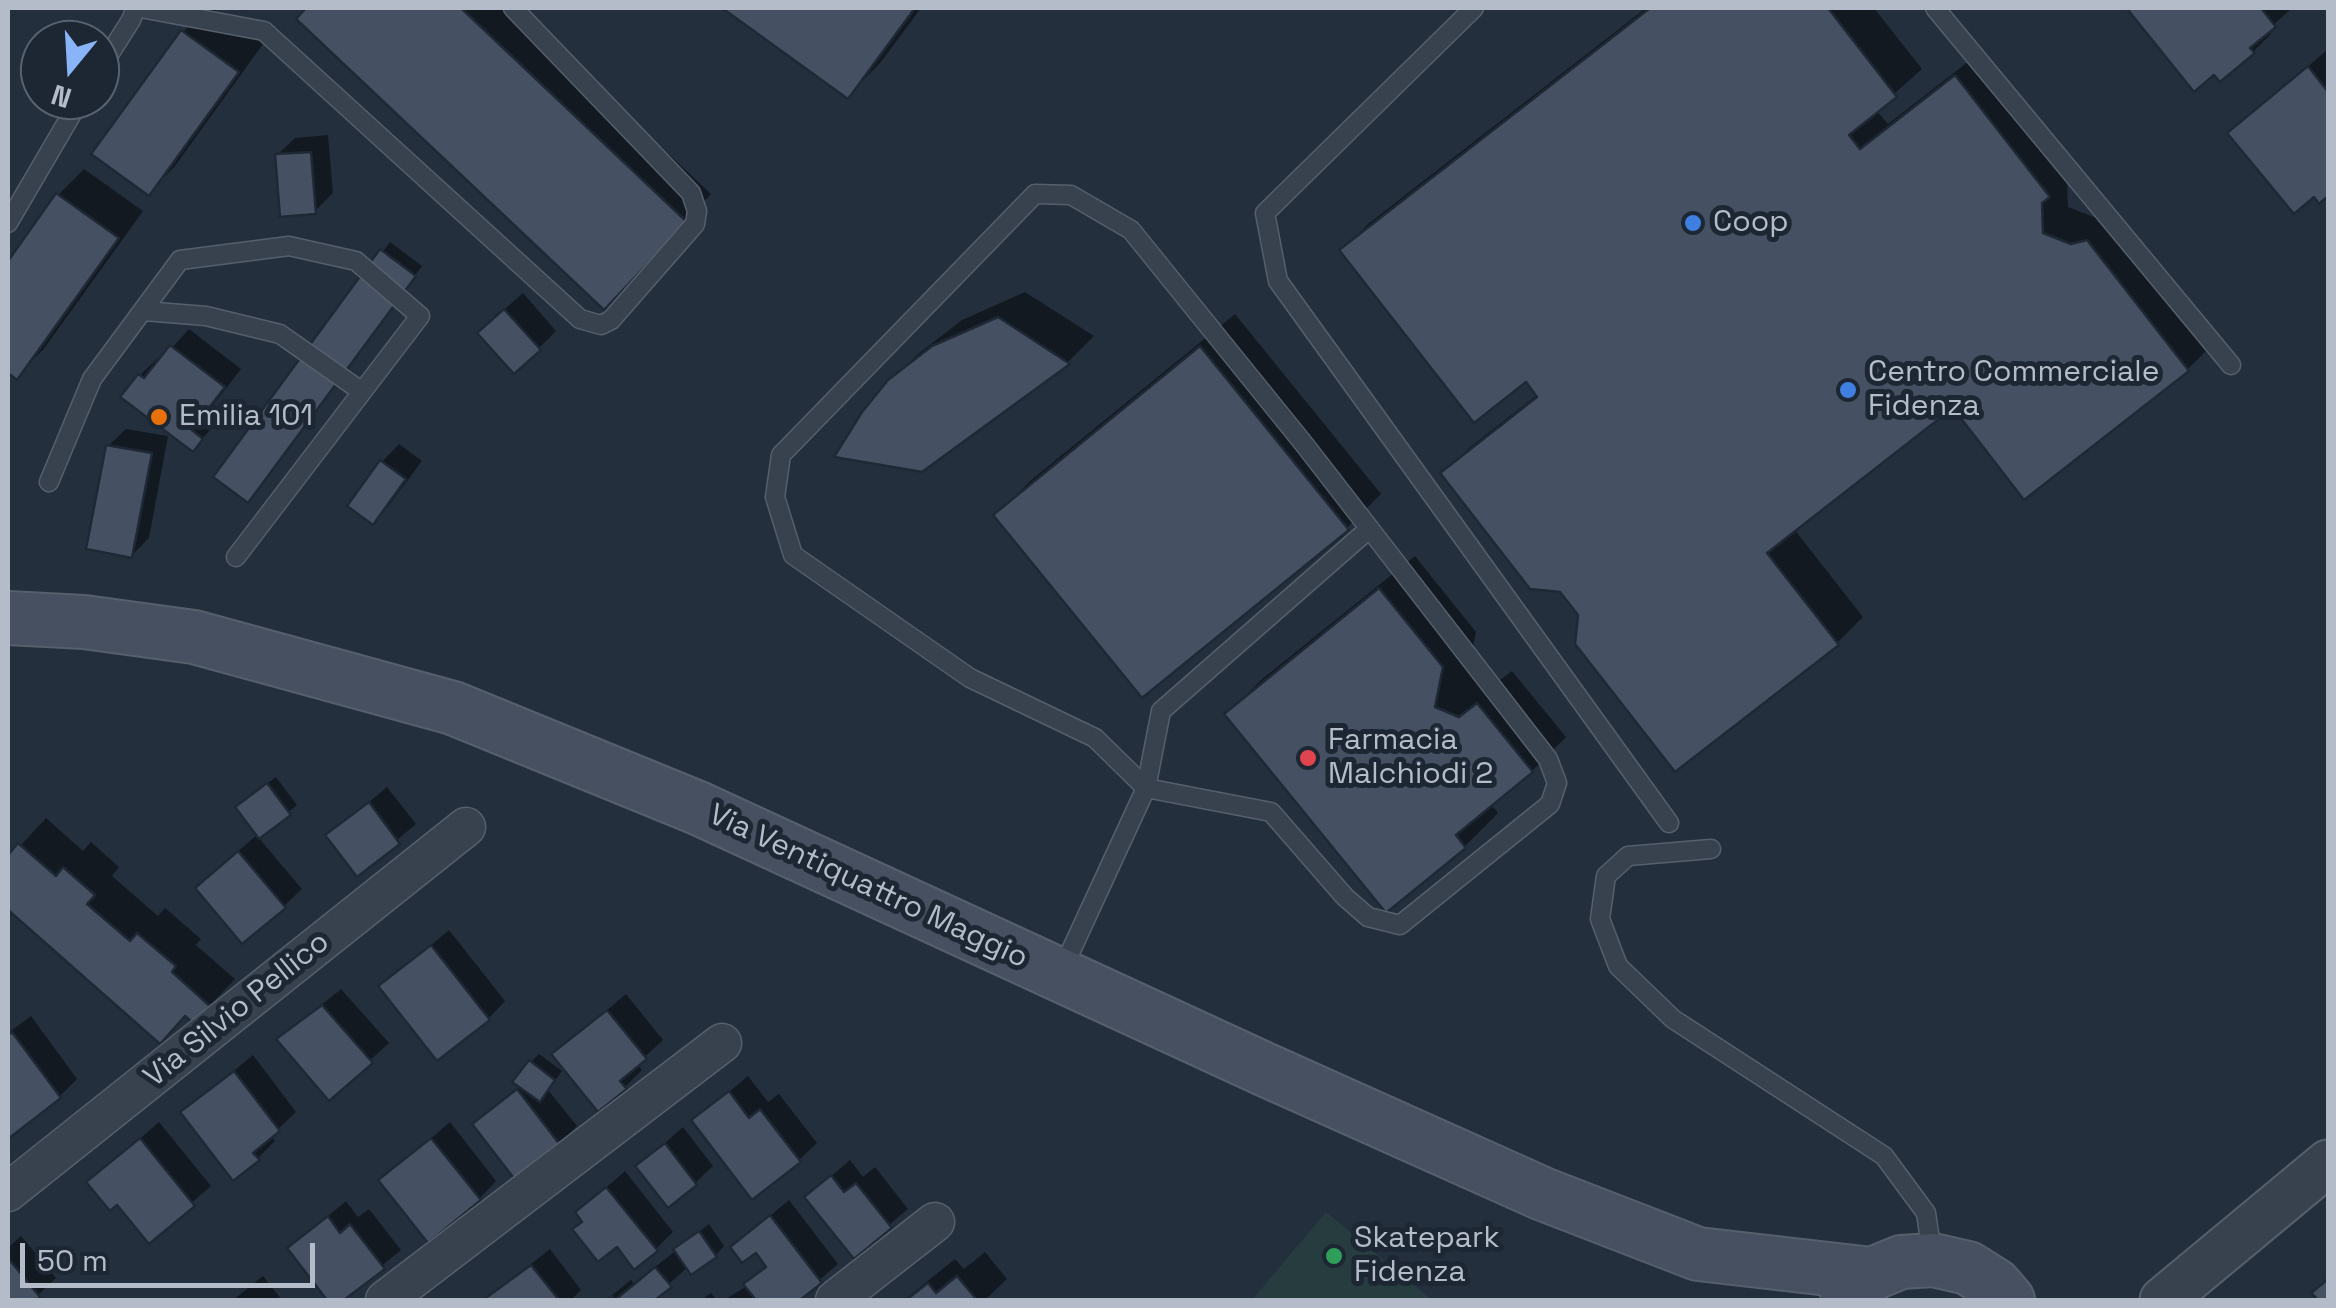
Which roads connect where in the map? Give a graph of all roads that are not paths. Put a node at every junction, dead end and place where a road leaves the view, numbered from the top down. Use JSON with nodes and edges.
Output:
{"nodes":[{"id":1,"x":138,"y":8,"type":"edge"},
{"id":2,"x":513,"y":8,"type":"edge"},
{"id":3,"x":1474,"y":8,"type":"edge"},
{"id":4,"x":1934,"y":8,"type":"edge"},
{"id":5,"x":120,"y":38,"type":"edge"},
{"id":6,"x":68,"y":120,"type":"edge"},
{"id":7,"x":8,"y":223,"type":"edge"},
{"id":8,"x":144,"y":311,"type":"junction"},
{"id":9,"x":2231,"y":365,"type":"dead end"},
{"id":10,"x":362,"y":391,"type":"junction"},
{"id":11,"x":48,"y":482,"type":"dead end"},
{"id":12,"x":1369,"y":529,"type":"junction"},
{"id":13,"x":236,"y":556,"type":"dead end"},
{"id":14,"x":8,"y":618,"type":"edge"},
{"id":15,"x":1146,"y":788,"type":"junction"},
{"id":16,"x":1669,"y":823,"type":"dead end"},
{"id":17,"x":466,"y":827,"type":"dead end"},
{"id":18,"x":1711,"y":849,"type":"dead end"},
{"id":19,"x":1059,"y":975,"type":"junction"},
{"id":20,"x":722,"y":1043,"type":"dead end"},
{"id":21,"x":2328,"y":1163,"type":"edge"},
{"id":22,"x":8,"y":1192,"type":"edge"},
{"id":23,"x":934,"y":1222,"type":"dead end"},
{"id":24,"x":1698,"y":1254,"type":"junction"},
{"id":25,"x":2203,"y":1265,"type":"junction"},
{"id":26,"x":1969,"y":1276,"type":"edge"},
{"id":27,"x":1858,"y":1287,"type":"edge"},
{"id":28,"x":384,"y":1300,"type":"edge"},
{"id":29,"x":835,"y":1300,"type":"edge"},
{"id":30,"x":1762,"y":1300,"type":"edge"},
{"id":31,"x":2042,"y":1300,"type":"edge"},
{"id":32,"x":2136,"y":1300,"type":"edge"},
{"id":33,"x":2163,"y":1300,"type":"edge"}],
"edges":[{"from":1,"to":2,"type":"lane"},
{"from":1,"to":5,"type":"lane"},
{"from":3,"to":16,"type":"lane"},
{"from":4,"to":9,"type":"lane"},
{"from":6,"to":7,"type":"lane"},
{"from":8,"to":10,"type":"lane"},
{"from":8,"to":10,"type":"lane"},
{"from":8,"to":11,"type":"lane"},
{"from":10,"to":13,"type":"lane"},
{"from":12,"to":15,"type":"lane"},
{"from":12,"to":15,"type":"lane"},
{"from":12,"to":15,"type":"lane"},
{"from":14,"to":19,"type":"main road","name":"Via Ventiquattro Maggio"},
{"from":15,"to":19,"type":"lane"},
{"from":17,"to":22,"type":"street","name":"Via Silvio Pellico"},
{"from":18,"to":26,"type":"lane"},
{"from":19,"to":24,"type":"main road","name":"Via Ventiquattro Maggio"},
{"from":20,"to":28,"type":"street"},
{"from":21,"to":25,"type":"street"},
{"from":23,"to":29,"type":"street"},
{"from":24,"to":27,"type":"main road","name":"Via Ventiquattro Maggio"},
{"from":24,"to":30,"type":"main road","name":"Via Ventiquattro Maggio"},
{"from":25,"to":32,"type":"street"},
{"from":25,"to":33,"type":"street"},
{"from":26,"to":27,"type":"main road","name":"Via Ventiquattro Maggio"},
{"from":26,"to":31,"type":"street"}]}
